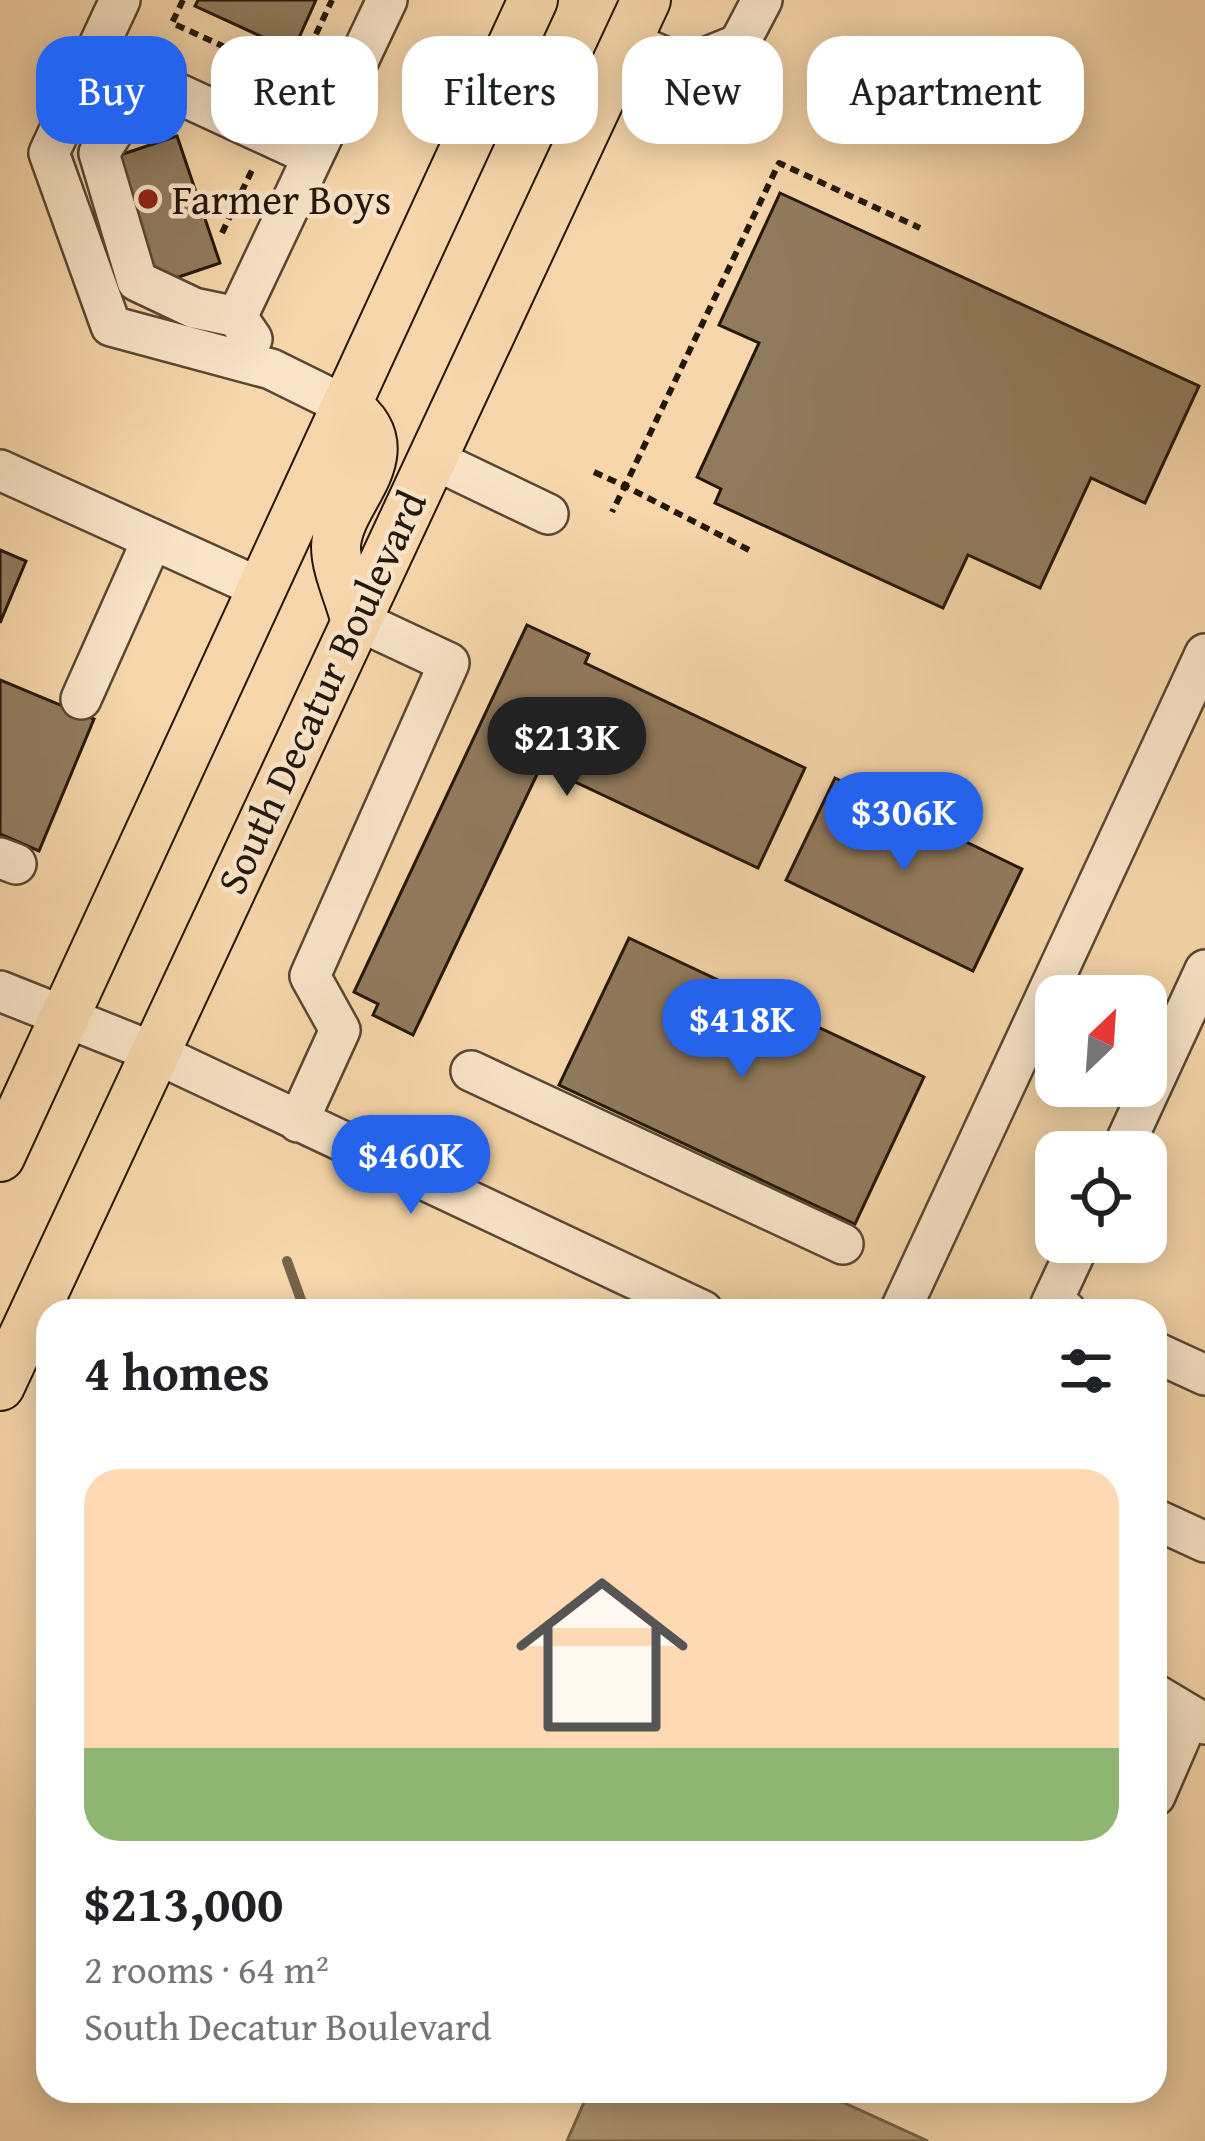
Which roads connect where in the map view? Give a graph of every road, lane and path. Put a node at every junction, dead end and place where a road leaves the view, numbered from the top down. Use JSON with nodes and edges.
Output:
{"nodes":[{"id":1,"x":120,"y":0,"type":"edge"},
{"id":2,"x":183,"y":0,"type":"edge"},
{"id":3,"x":332,"y":0,"type":"edge"},
{"id":4,"x":387,"y":0,"type":"edge"},
{"id":5,"x":533,"y":0,"type":"edge"},
{"id":6,"x":762,"y":0,"type":"edge"},
{"id":7,"x":637,"y":20,"type":"edge"},
{"id":8,"x":313,"y":156,"type":"junction"},
{"id":9,"x":256,"y":161,"type":"dead end"},
{"id":10,"x":920,"y":227,"type":"dead end"},
{"id":11,"x":222,"y":233,"type":"dead end"},
{"id":12,"x":237,"y":317,"type":"junction"},
{"id":13,"x":272,"y":369,"type":"junction"},
{"id":14,"x":346,"y":406,"type":"junction"},
{"id":15,"x":431,"y":458,"type":"junction"},
{"id":16,"x":0,"y":470,"type":"edge"},
{"id":17,"x":594,"y":472,"type":"dead end"},
{"id":18,"x":625,"y":486,"type":"junction"},
{"id":19,"x":613,"y":512,"type":"dead end"},
{"id":20,"x":548,"y":514,"type":"dead end"},
{"id":21,"x":152,"y":540,"type":"junction"},
{"id":22,"x":749,"y":550,"type":"dead end"},
{"id":23,"x":262,"y":589,"type":"junction"},
{"id":24,"x":356,"y":619,"type":"junction"},
{"id":25,"x":1205,"y":654,"type":"edge"},
{"id":26,"x":81,"y":699,"type":"dead end"},
{"id":27,"x":1205,"y":970,"type":"edge"},
{"id":28,"x":0,"y":991,"type":"edge"},
{"id":29,"x":64,"y":1017,"type":"junction"},
{"id":30,"x":152,"y":1052,"type":"junction"},
{"id":31,"x":471,"y":1071,"type":"dead end"},
{"id":32,"x":298,"y":1122,"type":"junction"},
{"id":33,"x":1131,"y":1131,"type":"edge"},
{"id":34,"x":0,"y":1157,"type":"edge"},
{"id":35,"x":843,"y":1244,"type":"dead end"},
{"id":36,"x":1073,"y":1263,"type":"edge"},
{"id":37,"x":40,"y":1299,"type":"edge"},
{"id":38,"x":677,"y":1299,"type":"edge"},
{"id":39,"x":906,"y":1299,"type":"edge"},
{"id":40,"x":1062,"y":1299,"type":"edge"},
{"id":41,"x":36,"y":1307,"type":"edge"},
{"id":42,"x":1167,"y":1358,"type":"edge"},
{"id":43,"x":1205,"y":1375,"type":"edge"},
{"id":44,"x":0,"y":1386,"type":"edge"},
{"id":45,"x":1167,"y":1525,"type":"edge"},
{"id":46,"x":1205,"y":1542,"type":"edge"},
{"id":47,"x":1167,"y":1701,"type":"edge"},
{"id":48,"x":1197,"y":1720,"type":"edge"},
{"id":49,"x":1167,"y":1774,"type":"edge"}],
"edges":[{"from":1,"to":13,"type":"street"},
{"from":2,"to":3,"type":"path"},
{"from":4,"to":8,"type":"street"},
{"from":5,"to":14,"type":"main road"},
{"from":6,"to":7,"type":"street"},
{"from":7,"to":15,"type":"main road","name":"South Decatur Boulevard"},
{"from":8,"to":12,"type":"street"},
{"from":8,"to":12,"type":"street"},
{"from":9,"to":11,"type":"path"},
{"from":10,"to":18,"type":"path"},
{"from":12,"to":13,"type":"street"},
{"from":13,"to":14,"type":"street"},
{"from":14,"to":23,"type":"main road"},
{"from":14,"to":24,"type":"main road"},
{"from":15,"to":20,"type":"street"},
{"from":15,"to":24,"type":"main road","name":"South Decatur Boulevard"},
{"from":16,"to":21,"type":"street"},
{"from":17,"to":18,"type":"path"},
{"from":18,"to":19,"type":"path"},
{"from":18,"to":22,"type":"path"},
{"from":21,"to":23,"type":"street"},
{"from":21,"to":26,"type":"street"},
{"from":23,"to":29,"type":"main road"},
{"from":24,"to":30,"type":"main road","name":"South Decatur Boulevard"},
{"from":24,"to":32,"type":"street"},
{"from":25,"to":39,"type":"street"},
{"from":27,"to":33,"type":"street"},
{"from":28,"to":29,"type":"street"},
{"from":29,"to":30,"type":"street"},
{"from":29,"to":34,"type":"main road"},
{"from":30,"to":32,"type":"street"},
{"from":30,"to":37,"type":"main road","name":"South Decatur Boulevard"},
{"from":31,"to":35,"type":"street"},
{"from":32,"to":38,"type":"street"},
{"from":36,"to":40,"type":"street"},
{"from":41,"to":44,"type":"main road","name":"South Decatur Boulevard"},
{"from":42,"to":43,"type":"street"},
{"from":45,"to":46,"type":"street"},
{"from":47,"to":48,"type":"street"},
{"from":48,"to":49,"type":"street"}]}
